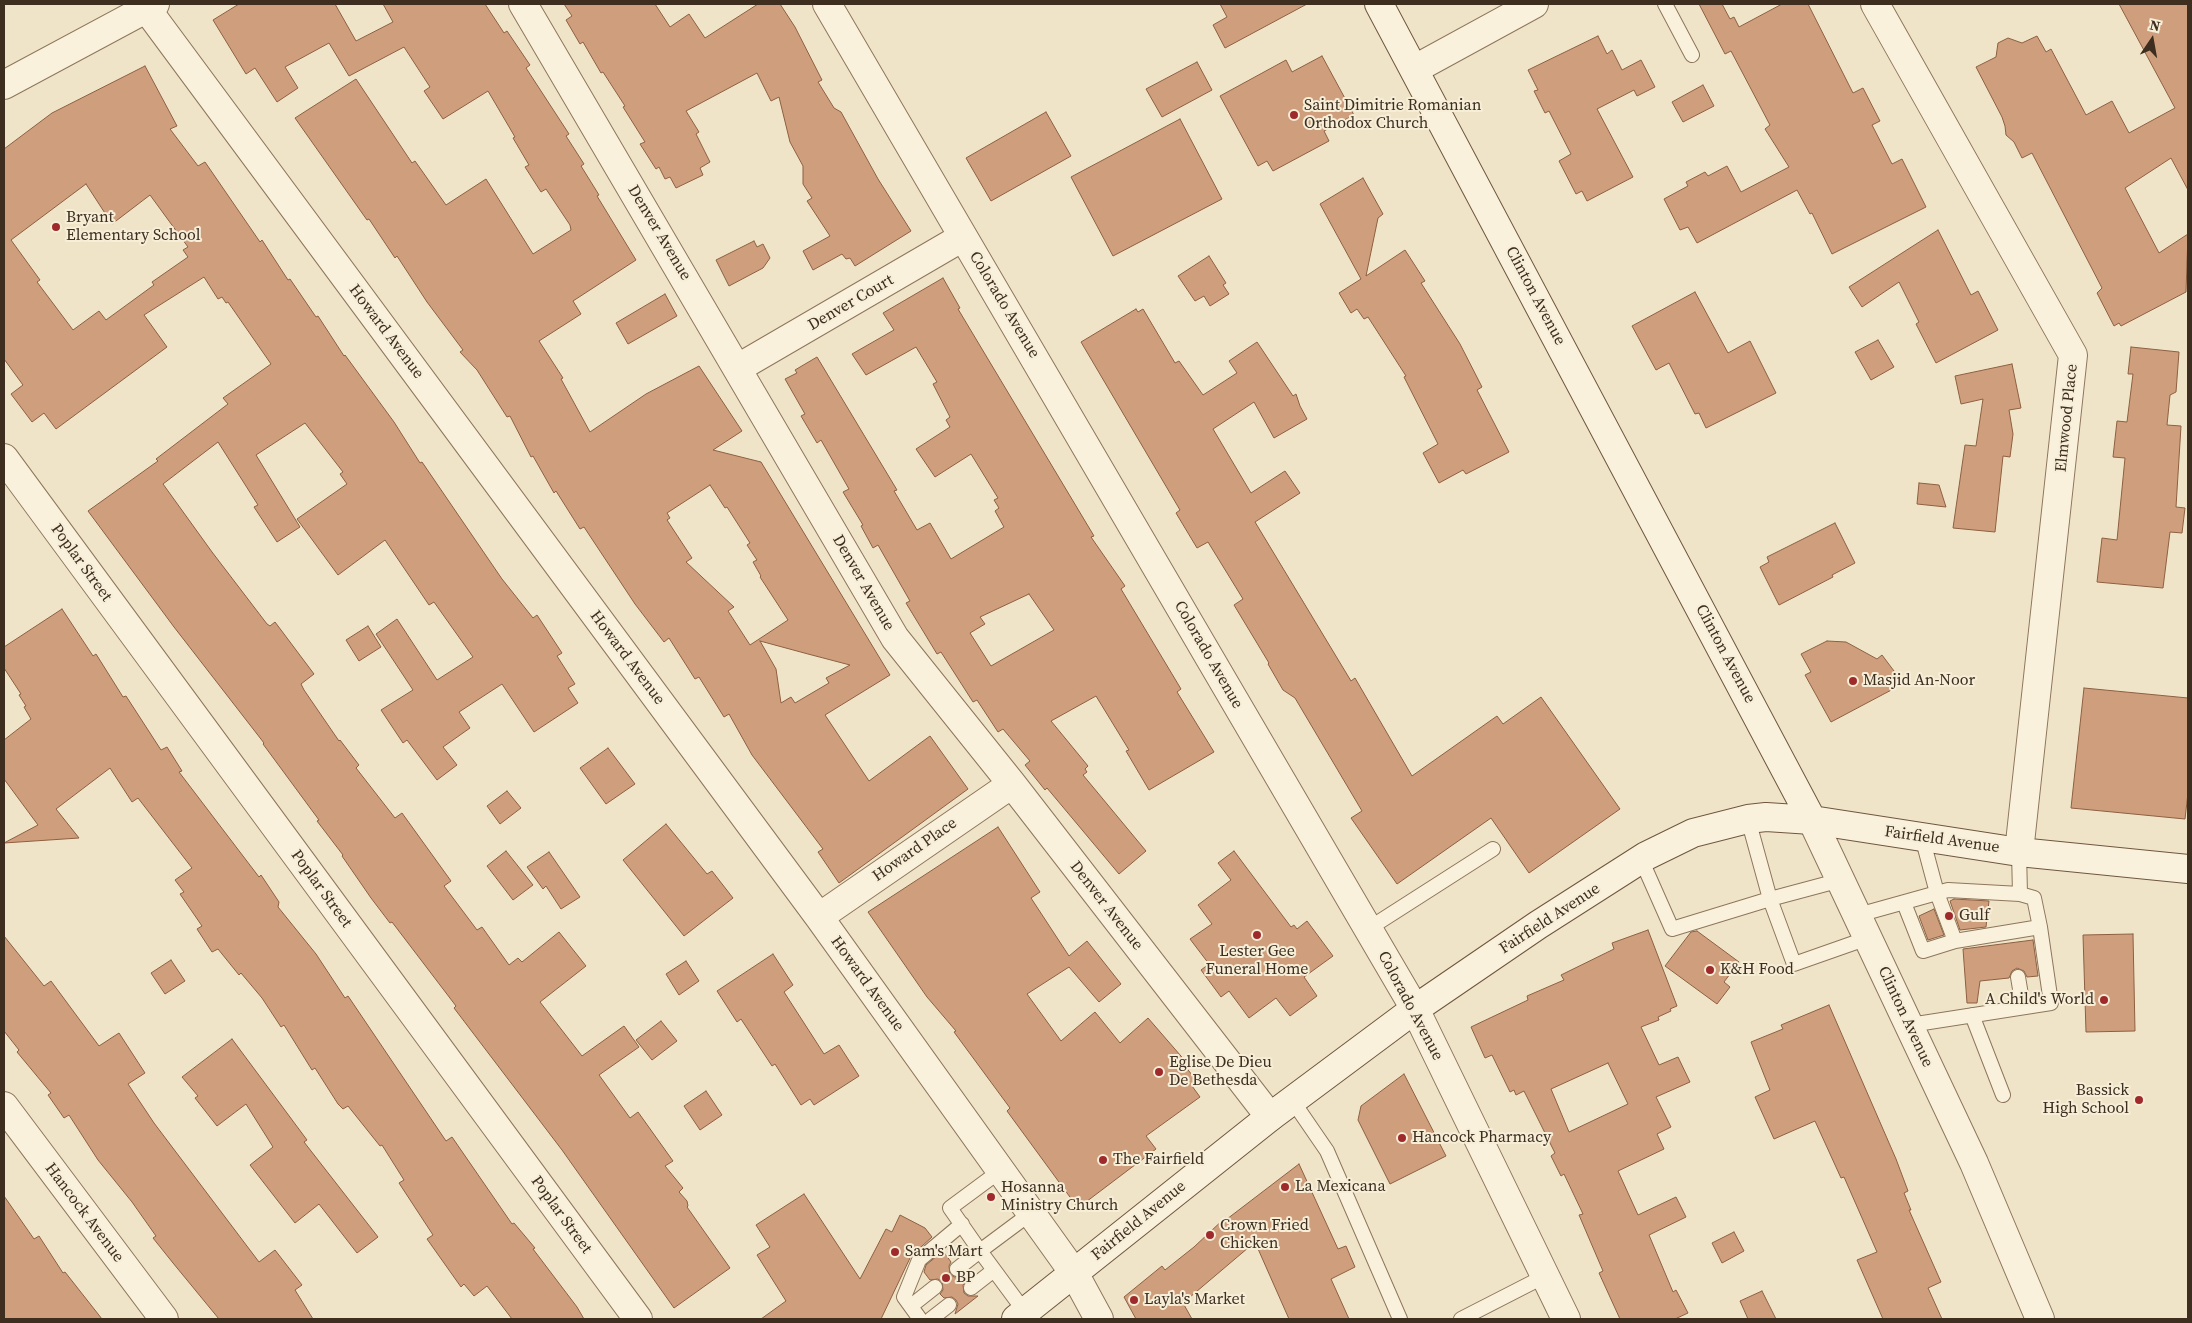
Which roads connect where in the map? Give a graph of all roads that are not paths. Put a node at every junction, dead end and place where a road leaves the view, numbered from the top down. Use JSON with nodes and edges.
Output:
{"nodes":[{"id":1,"x":523,"y":4,"type":"edge"},
{"id":2,"x":827,"y":4,"type":"edge"},
{"id":3,"x":1380,"y":4,"type":"edge"},
{"id":4,"x":1534,"y":4,"type":"edge"},
{"id":5,"x":1664,"y":4,"type":"edge"},
{"id":6,"x":1875,"y":4,"type":"edge"},
{"id":7,"x":148,"y":5,"type":"edge"},
{"id":8,"x":1692,"y":54,"type":"dead end"},
{"id":9,"x":1415,"y":69,"type":"junction"},
{"id":10,"x":4,"y":85,"type":"edge"},
{"id":11,"x":963,"y":237,"type":"junction"},
{"id":12,"x":738,"y":368,"type":"junction"},
{"id":13,"x":4,"y":458,"type":"edge"},
{"id":14,"x":1012,"y":784,"type":"junction"},
{"id":15,"x":1748,"y":819,"type":"junction"},
{"id":16,"x":1812,"y":820,"type":"junction"},
{"id":17,"x":1922,"y":837,"type":"junction"},
{"id":18,"x":1493,"y":849,"type":"dead end"},
{"id":19,"x":2019,"y":852,"type":"junction"},
{"id":20,"x":1641,"y":859,"type":"junction"},
{"id":21,"x":2188,"y":869,"type":"edge"},
{"id":22,"x":1841,"y":880,"type":"junction"},
{"id":23,"x":1937,"y":893,"type":"junction"},
{"id":24,"x":2020,"y":894,"type":"junction"},
{"id":25,"x":1770,"y":899,"type":"junction"},
{"id":26,"x":1904,"y":903,"type":"junction"},
{"id":27,"x":819,"y":917,"type":"junction"},
{"id":28,"x":1863,"y":927,"type":"junction"},
{"id":29,"x":2040,"y":927,"type":"junction"},
{"id":30,"x":1368,"y":929,"type":"junction"},
{"id":31,"x":1955,"y":941,"type":"junction"},
{"id":32,"x":2018,"y":977,"type":"dead end"},
{"id":33,"x":2022,"y":1007,"type":"junction"},
{"id":34,"x":1415,"y":1009,"type":"junction"},
{"id":35,"x":1972,"y":1015,"type":"junction"},
{"id":36,"x":1910,"y":1025,"type":"junction"},
{"id":37,"x":2003,"y":1095,"type":"dead end"},
{"id":38,"x":1292,"y":1100,"type":"junction"},
{"id":39,"x":4,"y":1106,"type":"edge"},
{"id":40,"x":1270,"y":1117,"type":"junction"},
{"id":41,"x":1000,"y":1171,"type":"junction"},
{"id":42,"x":1031,"y":1213,"type":"junction"},
{"id":43,"x":962,"y":1224,"type":"junction"},
{"id":44,"x":980,"y":1251,"type":"junction"},
{"id":45,"x":957,"y":1269,"type":"dead end"},
{"id":46,"x":994,"y":1270,"type":"junction"},
{"id":47,"x":1074,"y":1273,"type":"junction"},
{"id":48,"x":1545,"y":1276,"type":"junction"},
{"id":49,"x":935,"y":1287,"type":"dead end"},
{"id":50,"x":971,"y":1288,"type":"dead end"},
{"id":51,"x":949,"y":1305,"type":"dead end"},
{"id":52,"x":911,"y":1306,"type":"junction"},
{"id":53,"x":1020,"y":1316,"type":"edge"},
{"id":54,"x":164,"y":1319,"type":"edge"},
{"id":55,"x":638,"y":1319,"type":"edge"},
{"id":56,"x":920,"y":1319,"type":"edge"},
{"id":57,"x":931,"y":1319,"type":"edge"},
{"id":58,"x":1099,"y":1319,"type":"edge"},
{"id":59,"x":1400,"y":1319,"type":"edge"},
{"id":60,"x":1461,"y":1319,"type":"edge"},
{"id":61,"x":1566,"y":1319,"type":"edge"},
{"id":62,"x":2040,"y":1319,"type":"edge"}],
"edges":[{"from":1,"to":12,"type":"street","name":"Denver Avenue"},
{"from":2,"to":11,"type":"street","name":"Colorado Avenue"},
{"from":3,"to":9,"type":"street","name":"Clinton Avenue"},
{"from":4,"to":9,"type":"street"},
{"from":5,"to":8,"type":"lane"},
{"from":6,"to":19,"type":"street","name":"Elmwood Place"},
{"from":7,"to":10,"type":"street"},
{"from":7,"to":27,"type":"street","name":"Howard Avenue"},
{"from":9,"to":16,"type":"street","name":"Clinton Avenue"},
{"from":11,"to":12,"type":"street","name":"Denver Court"},
{"from":11,"to":30,"type":"street","name":"Colorado Avenue"},
{"from":12,"to":14,"type":"street","name":"Denver Avenue"},
{"from":13,"to":55,"type":"street","name":"Poplar Street"},
{"from":14,"to":27,"type":"street","name":"Howard Place"},
{"from":14,"to":40,"type":"street","name":"Denver Avenue"},
{"from":15,"to":16,"type":"street","name":"Fairfield Avenue"},
{"from":15,"to":20,"type":"street","name":"Fairfield Avenue"},
{"from":15,"to":25,"type":"lane"},
{"from":16,"to":17,"type":"street","name":"Fairfield Avenue"},
{"from":16,"to":22,"type":"street","name":"Clinton Avenue"},
{"from":17,"to":19,"type":"street","name":"Fairfield Avenue"},
{"from":17,"to":23,"type":"lane"},
{"from":18,"to":30,"type":"lane"},
{"from":19,"to":21,"type":"street","name":"Fairfield Avenue"},
{"from":19,"to":24,"type":"lane"},
{"from":20,"to":25,"type":"lane"},
{"from":20,"to":34,"type":"street","name":"Fairfield Avenue"},
{"from":22,"to":25,"type":"lane"},
{"from":22,"to":28,"type":"street","name":"Clinton Avenue"},
{"from":23,"to":24,"type":"lane"},
{"from":23,"to":26,"type":"lane"},
{"from":23,"to":31,"type":"lane"},
{"from":24,"to":29,"type":"lane"},
{"from":25,"to":28,"type":"lane"},
{"from":26,"to":28,"type":"lane"},
{"from":26,"to":31,"type":"lane"},
{"from":27,"to":41,"type":"street","name":"Howard Avenue"},
{"from":28,"to":36,"type":"street","name":"Clinton Avenue"},
{"from":29,"to":31,"type":"lane"},
{"from":29,"to":33,"type":"lane"},
{"from":30,"to":34,"type":"street","name":"Colorado Avenue"},
{"from":32,"to":33,"type":"lane"},
{"from":33,"to":35,"type":"lane"},
{"from":34,"to":38,"type":"street","name":"Fairfield Avenue"},
{"from":34,"to":48,"type":"street","name":"Colorado Avenue"},
{"from":35,"to":36,"type":"lane"},
{"from":35,"to":37,"type":"lane"},
{"from":36,"to":62,"type":"street","name":"Clinton Avenue"},
{"from":38,"to":40,"type":"street","name":"Fairfield Avenue"},
{"from":38,"to":59,"type":"lane"},
{"from":39,"to":54,"type":"street","name":"Hancock Avenue"},
{"from":40,"to":47,"type":"street","name":"Fairfield Avenue"},
{"from":41,"to":42,"type":"street","name":"Howard Avenue"},
{"from":41,"to":43,"type":"lane"},
{"from":42,"to":44,"type":"lane"},
{"from":42,"to":47,"type":"street","name":"Howard Avenue"},
{"from":43,"to":44,"type":"lane"},
{"from":43,"to":52,"type":"lane"},
{"from":44,"to":45,"type":"lane"},
{"from":44,"to":46,"type":"lane"},
{"from":46,"to":50,"type":"lane"},
{"from":46,"to":53,"type":"lane"},
{"from":47,"to":53,"type":"street","name":"Fairfield Avenue"},
{"from":47,"to":58,"type":"street","name":"Howard Avenue"},
{"from":48,"to":60,"type":"lane"},
{"from":48,"to":61,"type":"street","name":"Colorado Avenue"},
{"from":49,"to":52,"type":"lane"},
{"from":51,"to":57,"type":"lane"},
{"from":52,"to":56,"type":"lane"}]}
